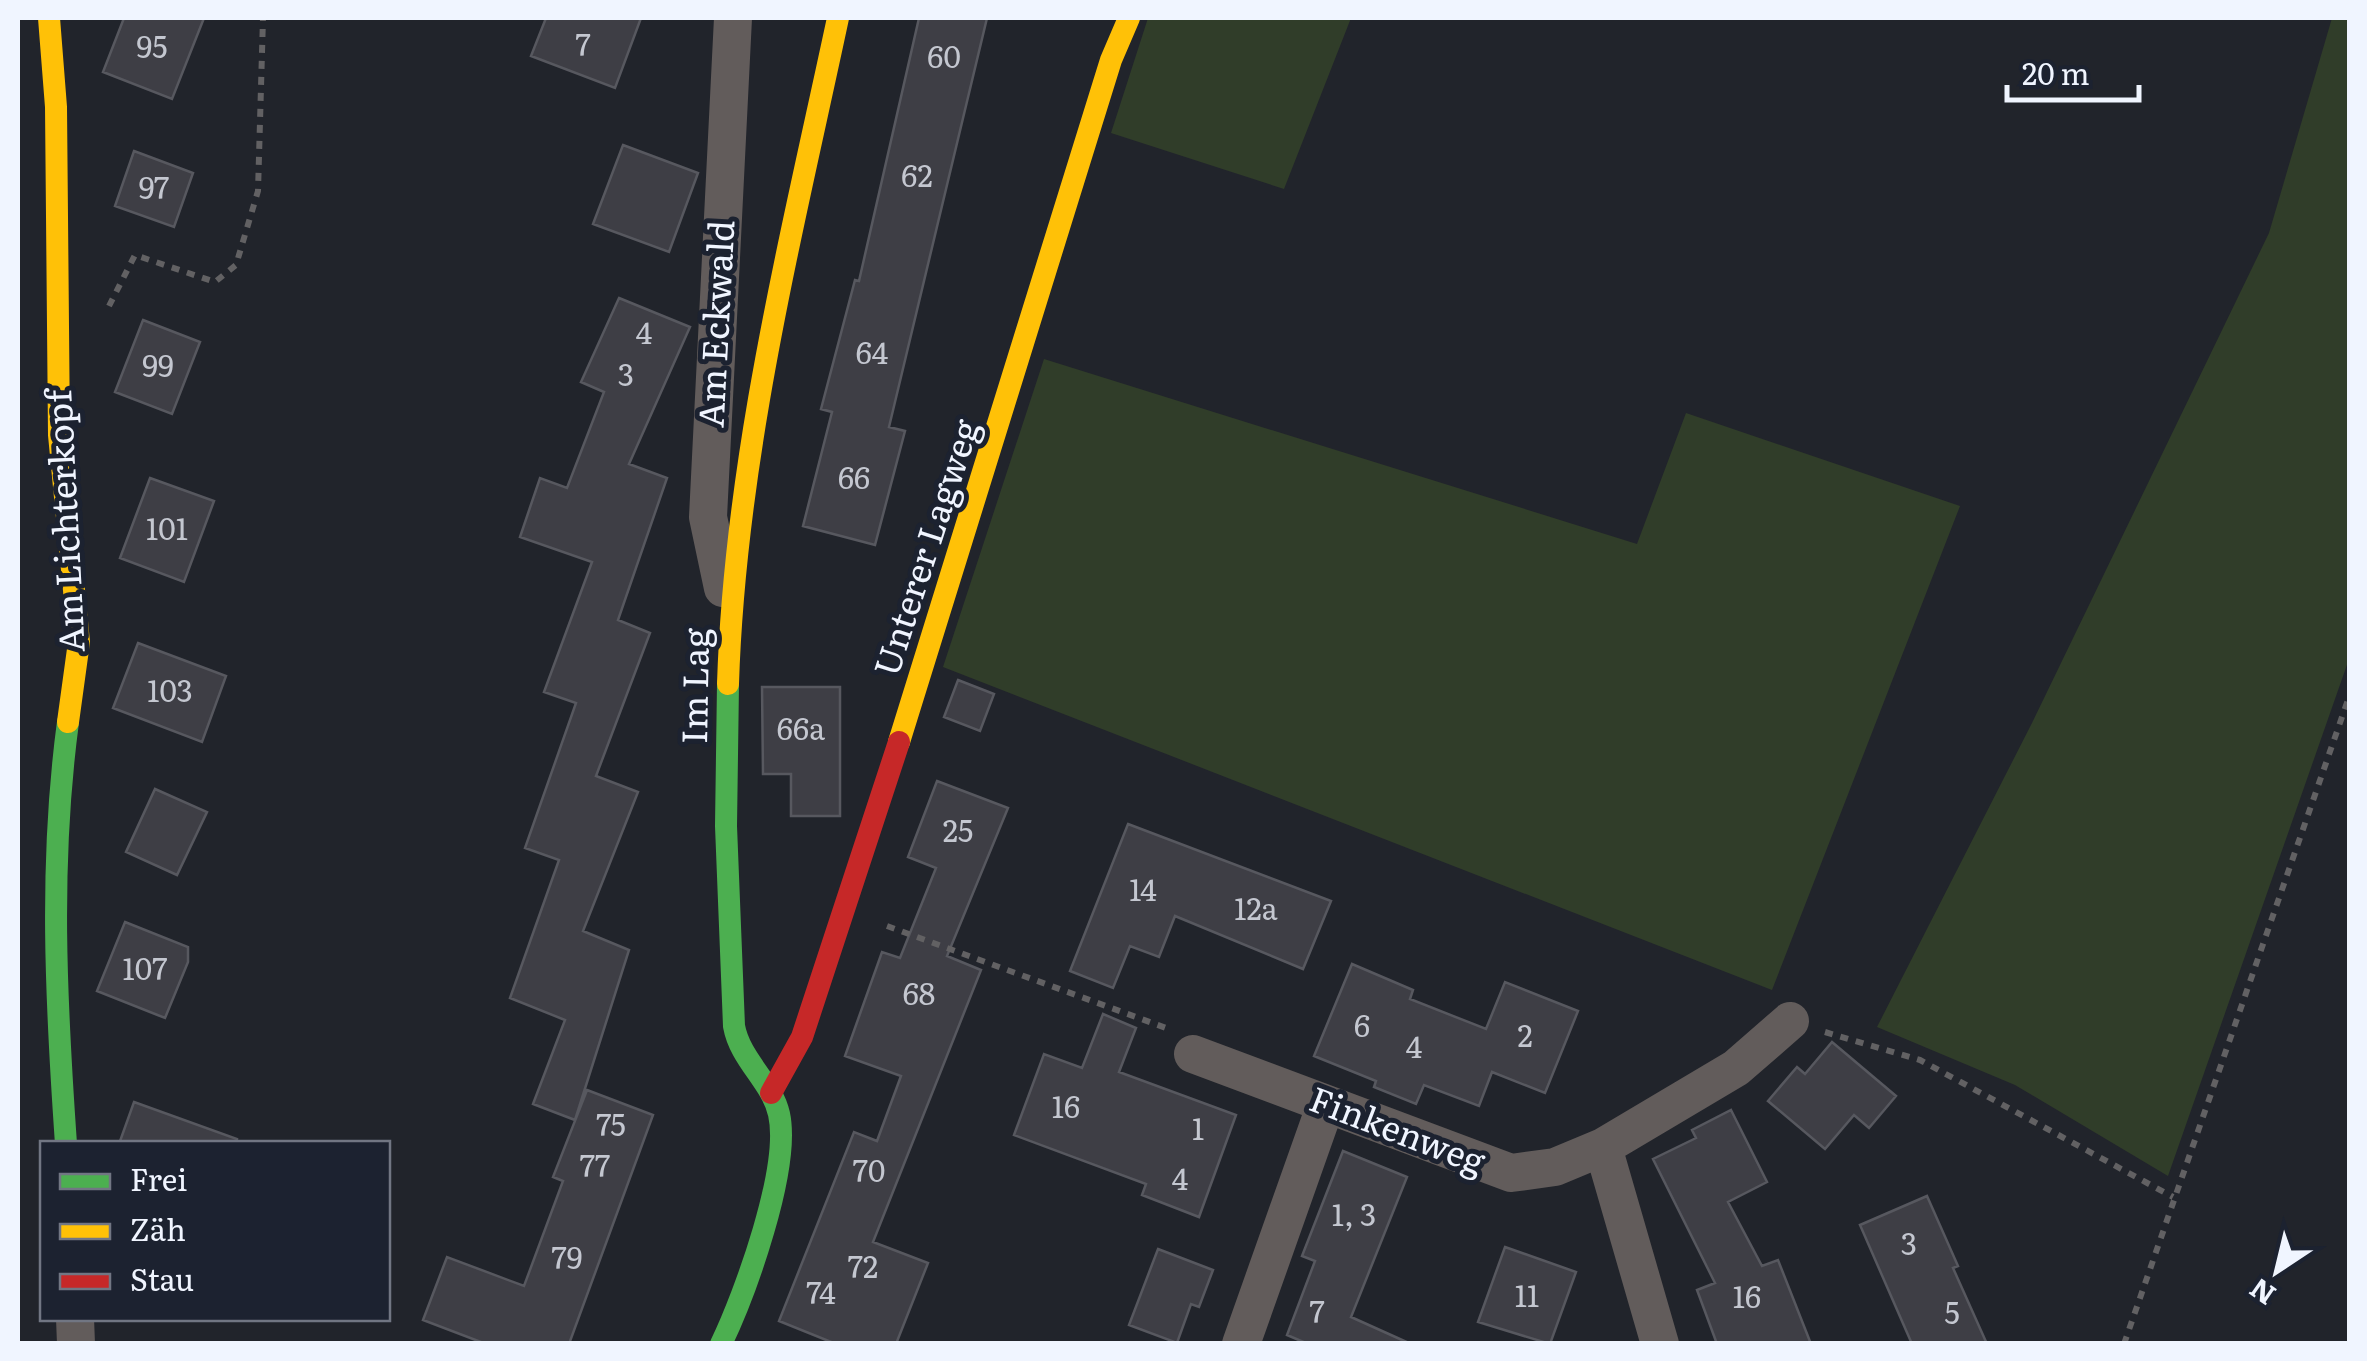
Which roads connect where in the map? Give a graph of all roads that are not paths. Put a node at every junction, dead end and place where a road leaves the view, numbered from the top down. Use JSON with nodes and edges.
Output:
{"nodes":[{"id":1,"x":50,"y":18,"type":"edge"},
{"id":2,"x":733,"y":18,"type":"edge"},
{"id":3,"x":838,"y":18,"type":"edge"},
{"id":4,"x":1128,"y":18,"type":"edge"},
{"id":5,"x":730,"y":628,"type":"junction"},
{"id":6,"x":1790,"y":1021,"type":"road end"},
{"id":7,"x":1192,"y":1054,"type":"road end"},
{"id":8,"x":771,"y":1093,"type":"junction"},
{"id":9,"x":1326,"y":1104,"type":"junction"},
{"id":10,"x":66,"y":1141,"type":"edge"},
{"id":11,"x":1603,"y":1146,"type":"junction"},
{"id":12,"x":720,"y":1344,"type":"edge"},
{"id":13,"x":1241,"y":1344,"type":"edge"},
{"id":14,"x":1660,"y":1344,"type":"edge"}],
"edges":[{"from":1,"to":10,"type":"street","name":"Am Lichterkopf"},
{"from":2,"to":5,"type":"street","name":"Am Eckwald"},
{"from":3,"to":5,"type":"street","name":"Im Lag"},
{"from":4,"to":8,"type":"street","name":"Unterer Lagweg"},
{"from":5,"to":8,"type":"street","name":"Im Lag"},
{"from":6,"to":11,"type":"street","name":"Finkenweg"},
{"from":7,"to":9,"type":"street","name":"Finkenweg"},
{"from":8,"to":12,"type":"street","name":"Im Lag"},
{"from":9,"to":11,"type":"street","name":"Finkenweg"},
{"from":9,"to":13,"type":"street"},
{"from":11,"to":14,"type":"street"}]}
